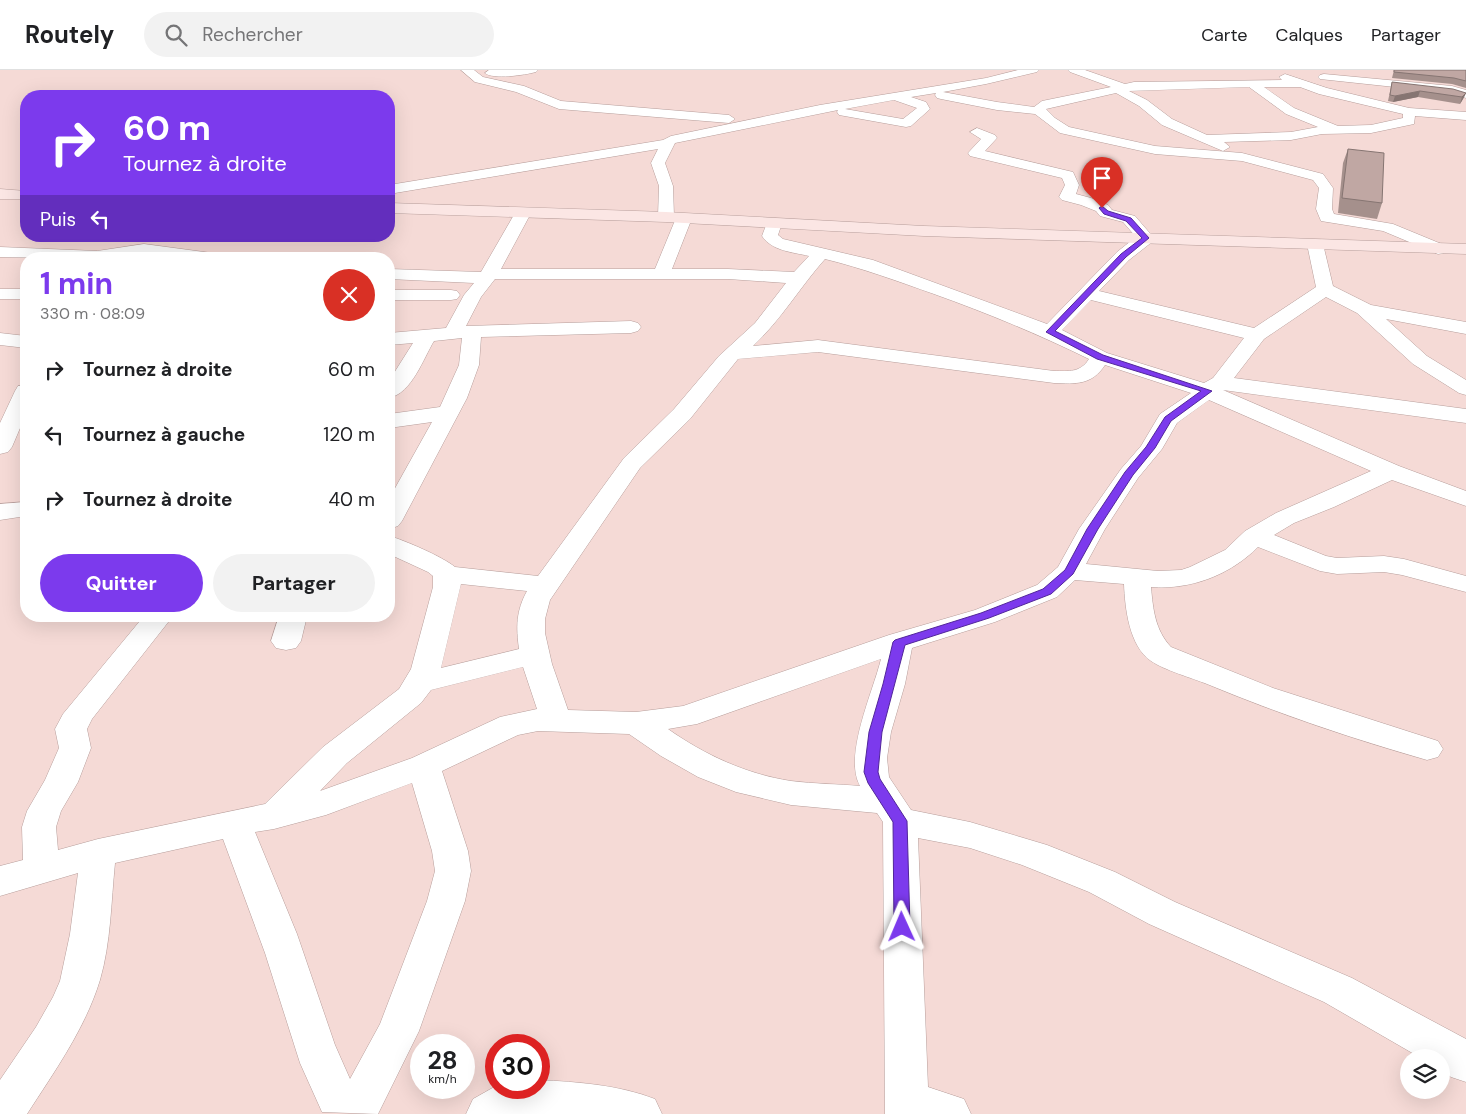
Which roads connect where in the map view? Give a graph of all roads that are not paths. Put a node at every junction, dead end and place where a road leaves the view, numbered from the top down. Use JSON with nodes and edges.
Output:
{"nodes":[{"id":1,"x":532,"y":70,"type":"edge"},
{"id":2,"x":1033,"y":70,"type":"edge"},
{"id":3,"x":1074,"y":70,"type":"edge"},
{"id":4,"x":1268,"y":70,"type":"edge"},
{"id":5,"x":1333,"y":70,"type":"edge"},
{"id":6,"x":469,"y":72,"type":"edge"},
{"id":7,"x":1154,"y":72,"type":"dead end"},
{"id":8,"x":1317,"y":76,"type":"junction"},
{"id":9,"x":986,"y":82,"type":"junction"},
{"id":10,"x":1299,"y":82,"type":"junction"},
{"id":11,"x":1252,"y":84,"type":"junction"},
{"id":12,"x":1169,"y":85,"type":"junction"},
{"id":13,"x":1004,"y":88,"type":"dead end"},
{"id":14,"x":1120,"y":88,"type":"junction"},
{"id":15,"x":922,"y":91,"type":"junction"},
{"id":16,"x":1466,"y":94,"type":"edge"},
{"id":17,"x":894,"y":96,"type":"junction"},
{"id":18,"x":1037,"y":98,"type":"dead end"},
{"id":19,"x":1466,"y":102,"type":"edge"},
{"id":20,"x":1053,"y":103,"type":"junction"},
{"id":21,"x":820,"y":109,"type":"junction"},
{"id":22,"x":1040,"y":111,"type":"junction"},
{"id":23,"x":1409,"y":112,"type":"junction"},
{"id":24,"x":1452,"y":114,"type":"junction"},
{"id":25,"x":1466,"y":116,"type":"edge"},
{"id":26,"x":755,"y":122,"type":"junction"},
{"id":27,"x":1336,"y":129,"type":"junction"},
{"id":28,"x":977,"y":132,"type":"dead end"},
{"id":29,"x":1207,"y":139,"type":"junction"},
{"id":30,"x":1109,"y":140,"type":"junction"},
{"id":31,"x":668,"y":143,"type":"junction"},
{"id":32,"x":1092,"y":150,"type":"dead end"},
{"id":33,"x":1242,"y":157,"type":"junction"},
{"id":34,"x":1133,"y":160,"type":"dead end"},
{"id":35,"x":1306,"y":170,"type":"junction"},
{"id":36,"x":395,"y":189,"type":"edge"},
{"id":37,"x":395,"y":208,"type":"edge"},
{"id":38,"x":523,"y":213,"type":"junction"},
{"id":39,"x":666,"y":217,"type":"junction"},
{"id":40,"x":684,"y":218,"type":"junction"},
{"id":41,"x":774,"y":223,"type":"junction"},
{"id":42,"x":1146,"y":238,"type":"junction"},
{"id":43,"x":132,"y":242,"type":"edge"},
{"id":44,"x":1315,"y":244,"type":"junction"},
{"id":45,"x":1438,"y":248,"type":"junction"},
{"id":46,"x":1466,"y":249,"type":"edge"},
{"id":47,"x":0,"y":252,"type":"edge"},
{"id":48,"x":116,"y":252,"type":"edge"},
{"id":49,"x":122,"y":252,"type":"edge"},
{"id":50,"x":161,"y":252,"type":"edge"},
{"id":51,"x":20,"y":253,"type":"edge"},
{"id":52,"x":820,"y":254,"type":"junction"},
{"id":53,"x":662,"y":273,"type":"junction"},
{"id":54,"x":395,"y":274,"type":"edge"},
{"id":55,"x":488,"y":276,"type":"junction"},
{"id":56,"x":800,"y":278,"type":"junction"},
{"id":57,"x":1325,"y":289,"type":"junction"},
{"id":58,"x":0,"y":294,"type":"edge"},
{"id":59,"x":20,"y":294,"type":"edge"},
{"id":60,"x":1087,"y":294,"type":"junction"},
{"id":61,"x":395,"y":295,"type":"edge"},
{"id":62,"x":473,"y":295,"type":"junction"},
{"id":63,"x":1364,"y":309,"type":"junction"},
{"id":64,"x":631,"y":327,"type":"dead end"},
{"id":65,"x":1466,"y":328,"type":"edge"},
{"id":66,"x":1050,"y":332,"type":"junction"},
{"id":67,"x":462,"y":333,"type":"junction"},
{"id":68,"x":427,"y":335,"type":"junction"},
{"id":69,"x":1257,"y":335,"type":"junction"},
{"id":70,"x":395,"y":338,"type":"edge"},
{"id":71,"x":0,"y":339,"type":"edge"},
{"id":72,"x":20,"y":341,"type":"edge"},
{"id":73,"x":732,"y":354,"type":"junction"},
{"id":74,"x":1100,"y":357,"type":"junction"},
{"id":75,"x":1213,"y":386,"type":"junction"},
{"id":76,"x":395,"y":387,"type":"edge"},
{"id":77,"x":1466,"y":389,"type":"edge"},
{"id":78,"x":20,"y":407,"type":"edge"},
{"id":79,"x":448,"y":413,"type":"junction"},
{"id":80,"x":1466,"y":416,"type":"edge"},
{"id":81,"x":395,"y":420,"type":"edge"},
{"id":82,"x":0,"y":447,"type":"edge"},
{"id":83,"x":1391,"y":471,"type":"junction"},
{"id":84,"x":1441,"y":490,"type":"junction"},
{"id":85,"x":1466,"y":490,"type":"edge"},
{"id":86,"x":1466,"y":500,"type":"edge"},
{"id":87,"x":20,"y":510,"type":"edge"},
{"id":88,"x":395,"y":510,"type":"edge"},
{"id":89,"x":0,"y":512,"type":"edge"},
{"id":90,"x":1254,"y":536,"type":"junction"},
{"id":91,"x":395,"y":547,"type":"edge"},
{"id":92,"x":1069,"y":572,"type":"junction"},
{"id":93,"x":446,"y":574,"type":"junction"},
{"id":94,"x":1137,"y":578,"type":"junction"},
{"id":95,"x":1466,"y":585,"type":"edge"},
{"id":96,"x":545,"y":586,"type":"junction"},
{"id":97,"x":154,"y":622,"type":"edge"},
{"id":98,"x":899,"y":642,"type":"junction"},
{"id":99,"x":536,"y":654,"type":"junction"},
{"id":100,"x":420,"y":683,"type":"junction"},
{"id":101,"x":556,"y":720,"type":"junction"},
{"id":102,"x":636,"y":723,"type":"junction"},
{"id":103,"x":1427,"y":749,"type":"dead end"},
{"id":104,"x":424,"y":766,"type":"junction"},
{"id":105,"x":894,"y":811,"type":"junction"},
{"id":106,"x":272,"y":817,"type":"junction"},
{"id":107,"x":235,"y":825,"type":"junction"},
{"id":108,"x":98,"y":854,"type":"junction"},
{"id":109,"x":42,"y":870,"type":"junction"},
{"id":110,"x":0,"y":881,"type":"edge"},
{"id":111,"x":1466,"y":1063,"type":"edge"},
{"id":112,"x":907,"y":1108,"type":"edge"},
{"id":113,"x":2,"y":1114,"type":"edge"},
{"id":114,"x":347,"y":1114,"type":"edge"},
{"id":115,"x":354,"y":1114,"type":"edge"},
{"id":116,"x":488,"y":1114,"type":"edge"},
{"id":117,"x":640,"y":1114,"type":"edge"},
{"id":118,"x":949,"y":1114,"type":"edge"}],
"edges":[{"from":1,"to":6,"type":"street"},
{"from":2,"to":9,"type":"street"},
{"from":3,"to":14,"type":"street"},
{"from":4,"to":10,"type":"street"},
{"from":5,"to":8,"type":"street"},
{"from":6,"to":26,"type":"street"},
{"from":7,"to":12,"type":"street"},
{"from":8,"to":10,"type":"street"},
{"from":8,"to":16,"type":"street"},
{"from":9,"to":13,"type":"street"},
{"from":9,"to":15,"type":"street"},
{"from":10,"to":11,"type":"street"},
{"from":10,"to":23,"type":"street"},
{"from":11,"to":12,"type":"street"},
{"from":11,"to":27,"type":"street"},
{"from":12,"to":14,"type":"street"},
{"from":14,"to":20,"type":"street"},
{"from":14,"to":29,"type":"street"},
{"from":15,"to":17,"type":"street"},
{"from":15,"to":22,"type":"street"},
{"from":17,"to":21,"type":"street"},
{"from":17,"to":21,"type":"street"},
{"from":18,"to":20,"type":"street"},
{"from":19,"to":24,"type":"street"},
{"from":20,"to":22,"type":"street"},
{"from":21,"to":26,"type":"street"},
{"from":22,"to":30,"type":"street"},
{"from":23,"to":24,"type":"street"},
{"from":23,"to":27,"type":"street"},
{"from":24,"to":25,"type":"street"},
{"from":26,"to":31,"type":"street"},
{"from":27,"to":29,"type":"street"},
{"from":28,"to":42,"type":"street"},
{"from":29,"to":33,"type":"street"},
{"from":30,"to":32,"type":"street"},
{"from":30,"to":33,"type":"street"},
{"from":31,"to":36,"type":"street"},
{"from":31,"to":39,"type":"street"},
{"from":33,"to":35,"type":"street"},
{"from":34,"to":35,"type":"street"},
{"from":35,"to":45,"type":"street"},
{"from":37,"to":38,"type":"street"},
{"from":38,"to":39,"type":"street"},
{"from":38,"to":55,"type":"street"},
{"from":39,"to":40,"type":"street"},
{"from":40,"to":41,"type":"street"},
{"from":40,"to":53,"type":"street"},
{"from":41,"to":42,"type":"street"},
{"from":41,"to":52,"type":"street"},
{"from":42,"to":44,"type":"street"},
{"from":42,"to":60,"type":"street"},
{"from":43,"to":48,"type":"street"},
{"from":44,"to":45,"type":"street"},
{"from":44,"to":57,"type":"street"},
{"from":45,"to":46,"type":"street"},
{"from":47,"to":51,"type":"street"},
{"from":49,"to":50,"type":"street"},
{"from":52,"to":56,"type":"street"},
{"from":52,"to":66,"type":"street"},
{"from":53,"to":55,"type":"street"},
{"from":53,"to":56,"type":"street"},
{"from":54,"to":55,"type":"street"},
{"from":55,"to":62,"type":"street"},
{"from":56,"to":73,"type":"street"},
{"from":57,"to":63,"type":"street"},
{"from":57,"to":69,"type":"street"},
{"from":58,"to":59,"type":"street"},
{"from":60,"to":66,"type":"street"},
{"from":60,"to":69,"type":"street"},
{"from":61,"to":62,"type":"street"},
{"from":62,"to":67,"type":"street"},
{"from":63,"to":65,"type":"street"},
{"from":63,"to":77,"type":"street"},
{"from":64,"to":67,"type":"street"},
{"from":66,"to":74,"type":"street"},
{"from":67,"to":68,"type":"street"},
{"from":67,"to":79,"type":"street"},
{"from":68,"to":70,"type":"street"},
{"from":68,"to":76,"type":"street"},
{"from":69,"to":75,"type":"street"},
{"from":71,"to":72,"type":"street"},
{"from":73,"to":74,"type":"street"},
{"from":73,"to":96,"type":"street"},
{"from":74,"to":75,"type":"street"},
{"from":75,"to":80,"type":"street"},
{"from":75,"to":83,"type":"street"},
{"from":75,"to":92,"type":"street"},
{"from":78,"to":82,"type":"street"},
{"from":79,"to":81,"type":"street"},
{"from":79,"to":88,"type":"street"},
{"from":83,"to":84,"type":"street"},
{"from":83,"to":90,"type":"street"},
{"from":84,"to":85,"type":"street"},
{"from":84,"to":86,"type":"street"},
{"from":87,"to":89,"type":"street"},
{"from":90,"to":94,"type":"street"},
{"from":90,"to":95,"type":"street"},
{"from":91,"to":93,"type":"street"},
{"from":92,"to":94,"type":"street"},
{"from":92,"to":98,"type":"street"},
{"from":93,"to":96,"type":"street"},
{"from":93,"to":100,"type":"street"},
{"from":94,"to":103,"type":"street"},
{"from":96,"to":99,"type":"street"},
{"from":97,"to":109,"type":"street"},
{"from":98,"to":102,"type":"street"},
{"from":98,"to":105,"type":"street"},
{"from":99,"to":100,"type":"street"},
{"from":99,"to":101,"type":"street"},
{"from":100,"to":106,"type":"street"},
{"from":101,"to":102,"type":"street"},
{"from":101,"to":104,"type":"street"},
{"from":102,"to":105,"type":"street"},
{"from":104,"to":106,"type":"street"},
{"from":104,"to":115,"type":"street"},
{"from":105,"to":111,"type":"street"},
{"from":105,"to":112,"type":"street"},
{"from":106,"to":107,"type":"street"},
{"from":107,"to":108,"type":"street"},
{"from":107,"to":114,"type":"street"},
{"from":108,"to":109,"type":"street"},
{"from":108,"to":113,"type":"street"},
{"from":109,"to":110,"type":"street"},
{"from":112,"to":118,"type":"street"},
{"from":116,"to":117,"type":"street"}]}
